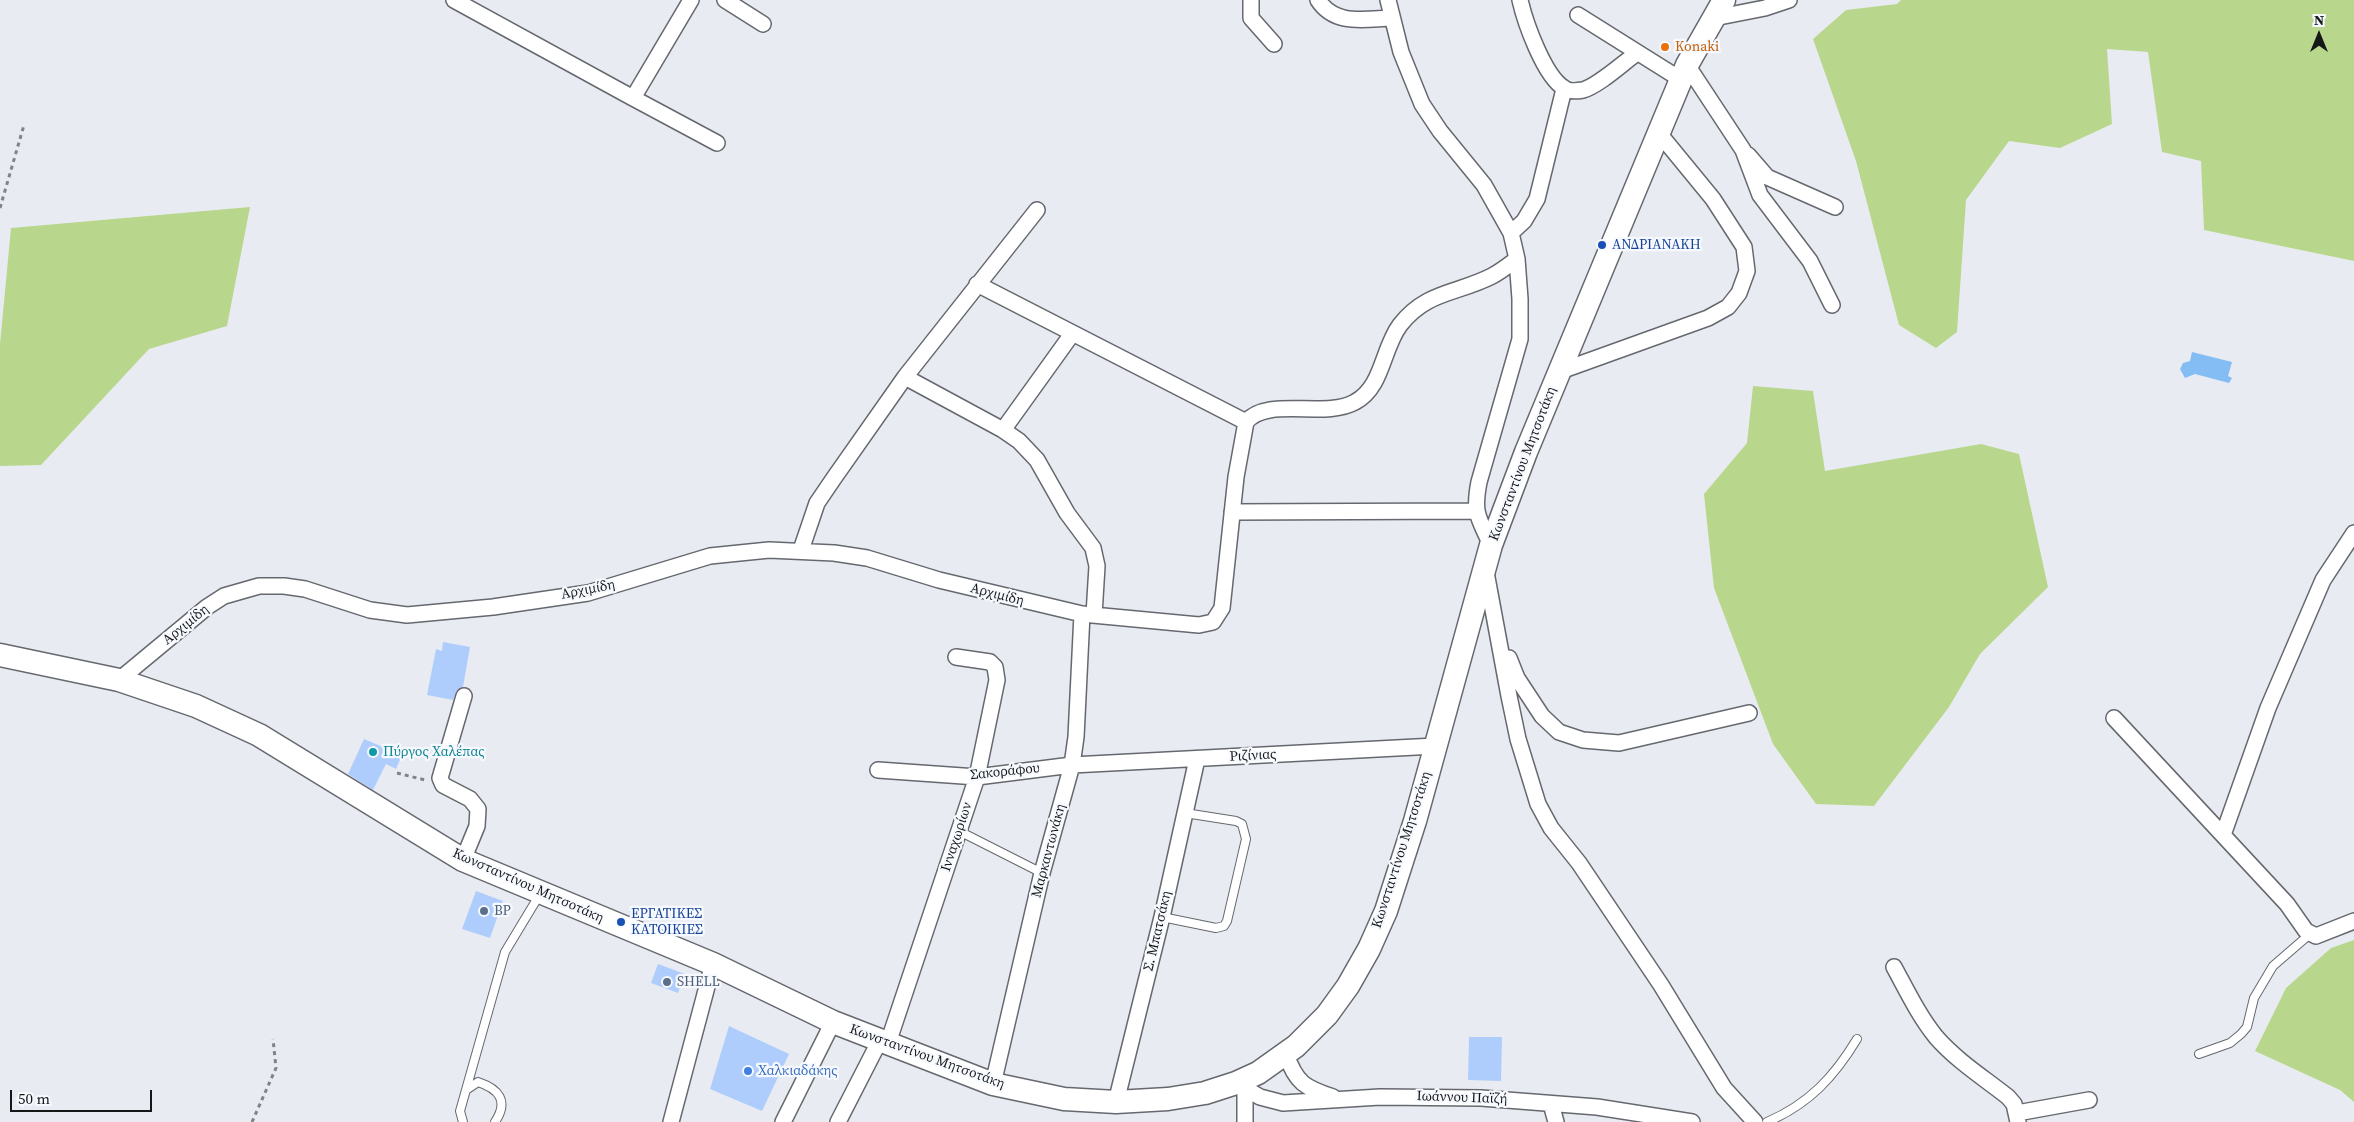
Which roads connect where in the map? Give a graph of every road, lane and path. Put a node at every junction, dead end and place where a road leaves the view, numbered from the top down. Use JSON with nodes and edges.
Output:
{"nodes":[{"id":1,"x":454,"y":0,"type":"edge"},
{"id":2,"x":691,"y":0,"type":"edge"},
{"id":3,"x":725,"y":0,"type":"edge"},
{"id":4,"x":1251,"y":0,"type":"edge"},
{"id":5,"x":1318,"y":0,"type":"edge"},
{"id":6,"x":1388,"y":0,"type":"edge"},
{"id":7,"x":1520,"y":0,"type":"edge"},
{"id":8,"x":1789,"y":0,"type":"edge"},
{"id":9,"x":1719,"y":9,"type":"edge"},
{"id":10,"x":1578,"y":15,"type":"dead end"},
{"id":11,"x":1391,"y":18,"type":"junction"},
{"id":12,"x":763,"y":24,"type":"dead end"},
{"id":13,"x":1274,"y":44,"type":"dead end"},
{"id":14,"x":1637,"y":53,"type":"junction"},
{"id":15,"x":1684,"y":72,"type":"junction"},
{"id":16,"x":1564,"y":88,"type":"junction"},
{"id":17,"x":633,"y":98,"type":"junction"},
{"id":18,"x":24,"y":125,"type":"dead end"},
{"id":19,"x":1658,"y":132,"type":"junction"},
{"id":20,"x":717,"y":143,"type":"dead end"},
{"id":21,"x":1743,"y":150,"type":"junction"},
{"id":22,"x":1835,"y":207,"type":"dead end"},
{"id":23,"x":0,"y":208,"type":"edge"},
{"id":24,"x":1037,"y":210,"type":"dead end"},
{"id":25,"x":1511,"y":233,"type":"junction"},
{"id":26,"x":1517,"y":259,"type":"junction"},
{"id":27,"x":977,"y":284,"type":"junction"},
{"id":28,"x":1832,"y":305,"type":"dead end"},
{"id":29,"x":1072,"y":334,"type":"junction"},
{"id":30,"x":1558,"y":372,"type":"junction"},
{"id":31,"x":905,"y":377,"type":"junction"},
{"id":32,"x":1246,"y":422,"type":"junction"},
{"id":33,"x":1003,"y":430,"type":"junction"},
{"id":34,"x":1476,"y":511,"type":"junction"},
{"id":35,"x":1232,"y":512,"type":"junction"},
{"id":36,"x":2354,"y":533,"type":"edge"},
{"id":37,"x":1491,"y":545,"type":"junction"},
{"id":38,"x":801,"y":550,"type":"junction"},
{"id":39,"x":1485,"y":568,"type":"junction"},
{"id":40,"x":1088,"y":614,"type":"junction"},
{"id":41,"x":1498,"y":629,"type":"junction"},
{"id":42,"x":0,"y":655,"type":"edge"},
{"id":43,"x":956,"y":657,"type":"dead end"},
{"id":44,"x":119,"y":680,"type":"junction"},
{"id":45,"x":464,"y":696,"type":"dead end"},
{"id":46,"x":1750,"y":713,"type":"dead end"},
{"id":47,"x":2114,"y":718,"type":"dead end"},
{"id":48,"x":1435,"y":746,"type":"junction"},
{"id":49,"x":1197,"y":758,"type":"junction"},
{"id":50,"x":1072,"y":765,"type":"junction"},
{"id":51,"x":878,"y":770,"type":"dead end"},
{"id":52,"x":397,"y":773,"type":"dead end"},
{"id":53,"x":977,"y":777,"type":"junction"},
{"id":54,"x":442,"y":784,"type":"junction"},
{"id":55,"x":1185,"y":813,"type":"junction"},
{"id":56,"x":959,"y":831,"type":"junction"},
{"id":57,"x":2223,"y":835,"type":"junction"},
{"id":58,"x":462,"y":860,"type":"junction"},
{"id":59,"x":1042,"y":873,"type":"junction"},
{"id":60,"x":540,"y":894,"type":"junction"},
{"id":61,"x":1162,"y":918,"type":"junction"},
{"id":62,"x":2354,"y":921,"type":"edge"},
{"id":63,"x":2310,"y":934,"type":"junction"},
{"id":64,"x":713,"y":964,"type":"junction"},
{"id":65,"x":1894,"y":967,"type":"dead end"},
{"id":66,"x":833,"y":1022,"type":"junction"},
{"id":67,"x":273,"y":1039,"type":"dead end"},
{"id":68,"x":1857,"y":1039,"type":"dead end"},
{"id":69,"x":884,"y":1042,"type":"junction"},
{"id":70,"x":1286,"y":1054,"type":"junction"},
{"id":71,"x":2199,"y":1054,"type":"dead end"},
{"id":72,"x":1300,"y":1082,"type":"junction"},
{"id":73,"x":993,"y":1084,"type":"junction"},
{"id":74,"x":1240,"y":1086,"type":"junction"},
{"id":75,"x":466,"y":1090,"type":"junction"},
{"id":76,"x":1340,"y":1099,"type":"junction"},
{"id":77,"x":2089,"y":1100,"type":"dead end"},
{"id":78,"x":1116,"y":1102,"type":"junction"},
{"id":79,"x":1291,"y":1104,"type":"junction"},
{"id":80,"x":1551,"y":1104,"type":"junction"},
{"id":81,"x":2018,"y":1118,"type":"edge"},
{"id":82,"x":252,"y":1122,"type":"edge"},
{"id":83,"x":463,"y":1122,"type":"edge"},
{"id":84,"x":495,"y":1122,"type":"edge"},
{"id":85,"x":672,"y":1122,"type":"edge"},
{"id":86,"x":783,"y":1122,"type":"edge"},
{"id":87,"x":838,"y":1122,"type":"edge"},
{"id":88,"x":1245,"y":1122,"type":"edge"},
{"id":89,"x":1556,"y":1122,"type":"edge"},
{"id":90,"x":1692,"y":1122,"type":"edge"},
{"id":91,"x":1755,"y":1122,"type":"edge"},
{"id":92,"x":1767,"y":1122,"type":"edge"}],
"edges":[{"from":1,"to":17,"type":"street"},
{"from":2,"to":17,"type":"street"},
{"from":3,"to":12,"type":"street"},
{"from":4,"to":13,"type":"street"},
{"from":5,"to":11,"type":"street"},
{"from":6,"to":11,"type":"street"},
{"from":7,"to":16,"type":"street"},
{"from":8,"to":9,"type":"street"},
{"from":9,"to":15,"type":"main road","name":"Κωνσταντίνου Μητσοτάκη"},
{"from":10,"to":14,"type":"street"},
{"from":11,"to":25,"type":"street"},
{"from":14,"to":15,"type":"street"},
{"from":14,"to":16,"type":"street"},
{"from":15,"to":19,"type":"main road","name":"Κωνσταντίνου Μητσοτάκη"},
{"from":15,"to":21,"type":"street"},
{"from":16,"to":25,"type":"street"},
{"from":17,"to":20,"type":"street"},
{"from":18,"to":23,"type":"path"},
{"from":19,"to":30,"type":"main road","name":"Κωνσταντίνου Μητσοτάκη"},
{"from":19,"to":30,"type":"street"},
{"from":21,"to":22,"type":"street"},
{"from":21,"to":28,"type":"street"},
{"from":24,"to":27,"type":"street"},
{"from":25,"to":26,"type":"street"},
{"from":26,"to":32,"type":"street"},
{"from":26,"to":34,"type":"street"},
{"from":27,"to":29,"type":"street"},
{"from":27,"to":31,"type":"street"},
{"from":29,"to":32,"type":"street"},
{"from":29,"to":33,"type":"street"},
{"from":30,"to":37,"type":"main road","name":"Κωνσταντίνου Μητσοτάκη"},
{"from":31,"to":33,"type":"street","name":"Μαρκαντωνάκη"},
{"from":31,"to":38,"type":"street"},
{"from":32,"to":35,"type":"street","name":"Αρχιμίδη"},
{"from":33,"to":40,"type":"street","name":"Μαρκαντωνάκη"},
{"from":34,"to":35,"type":"street"},
{"from":34,"to":37,"type":"street"},
{"from":35,"to":40,"type":"street","name":"Αρχιμίδη"},
{"from":36,"to":57,"type":"street"},
{"from":37,"to":39,"type":"main road","name":"Κωνσταντίνου Μητσοτάκη"},
{"from":38,"to":40,"type":"street","name":"Αρχιμίδη"},
{"from":38,"to":44,"type":"street","name":"Αρχιμίδη"},
{"from":39,"to":41,"type":"street"},
{"from":39,"to":48,"type":"main road","name":"Κωνσταντίνου Μητσοτάκη"},
{"from":40,"to":50,"type":"street","name":"Μαρκαντωνάκη"},
{"from":41,"to":46,"type":"street"},
{"from":41,"to":91,"type":"street"},
{"from":42,"to":44,"type":"main road","name":"Κωνσταντίνου Μητσοτάκη"},
{"from":43,"to":53,"type":"street","name":"Ινναχωρίων"},
{"from":44,"to":58,"type":"main road","name":"Κωνσταντίνου Μητσοτάκη"},
{"from":45,"to":54,"type":"street"},
{"from":47,"to":57,"type":"street"},
{"from":48,"to":49,"type":"street","name":"Ριζίνιας"},
{"from":48,"to":70,"type":"main road","name":"Κωνσταντίνου Μητσοτάκη"},
{"from":49,"to":50,"type":"street","name":"Ριζίνιας"},
{"from":49,"to":55,"type":"street","name":"Σ. Μπατσάκη"},
{"from":50,"to":53,"type":"street","name":"Σακοράφου"},
{"from":50,"to":59,"type":"street","name":"Μαρκαντωνάκη"},
{"from":51,"to":53,"type":"street","name":"Σακοράφου"},
{"from":52,"to":54,"type":"path"},
{"from":53,"to":56,"type":"street","name":"Ινναχωρίων"},
{"from":54,"to":58,"type":"street"},
{"from":55,"to":61,"type":"street","name":"Σ. Μπατσάκη"},
{"from":55,"to":61,"type":"lane"},
{"from":56,"to":59,"type":"lane"},
{"from":56,"to":69,"type":"street","name":"Ινναχωρίων"},
{"from":57,"to":63,"type":"street"},
{"from":58,"to":60,"type":"main road","name":"Κωνσταντίνου Μητσοτάκη"},
{"from":59,"to":73,"type":"street","name":"Μαρκαντωνάκη"},
{"from":60,"to":64,"type":"main road","name":"Κωνσταντίνου Μητσοτάκη"},
{"from":60,"to":75,"type":"lane"},
{"from":61,"to":78,"type":"street","name":"Σ. Μπατσάκη"},
{"from":62,"to":63,"type":"street"},
{"from":63,"to":71,"type":"lane"},
{"from":64,"to":66,"type":"main road","name":"Κωνσταντίνου Μητσοτάκη"},
{"from":64,"to":85,"type":"street"},
{"from":65,"to":81,"type":"street"},
{"from":66,"to":69,"type":"main road","name":"Κωνσταντίνου Μητσοτάκη"},
{"from":66,"to":86,"type":"street"},
{"from":67,"to":82,"type":"path"},
{"from":68,"to":92,"type":"lane"},
{"from":69,"to":73,"type":"main road","name":"Κωνσταντίνου Μητσοτάκη"},
{"from":69,"to":87,"type":"street","name":"Ινναχωρίων"},
{"from":70,"to":72,"type":"street"},
{"from":70,"to":74,"type":"main road","name":"Κωνσταντίνου Μητσοτάκη"},
{"from":72,"to":76,"type":"street"},
{"from":72,"to":79,"type":"street"},
{"from":73,"to":78,"type":"main road","name":"Κωνσταντίνου Μητσοτάκη"},
{"from":74,"to":78,"type":"main road","name":"Κωνσταντίνου Μητσοτάκη"},
{"from":74,"to":79,"type":"street","name":"Ιωάννου Παϊζή"},
{"from":74,"to":88,"type":"street"},
{"from":75,"to":83,"type":"lane"},
{"from":75,"to":84,"type":"lane"},
{"from":76,"to":79,"type":"street","name":"Ιωάννου Παϊζή"},
{"from":76,"to":80,"type":"street","name":"Ιωάννου Παϊζή"},
{"from":77,"to":81,"type":"street"},
{"from":80,"to":89,"type":"street"},
{"from":80,"to":90,"type":"street","name":"Ιωάννου Παϊζή"}]}
